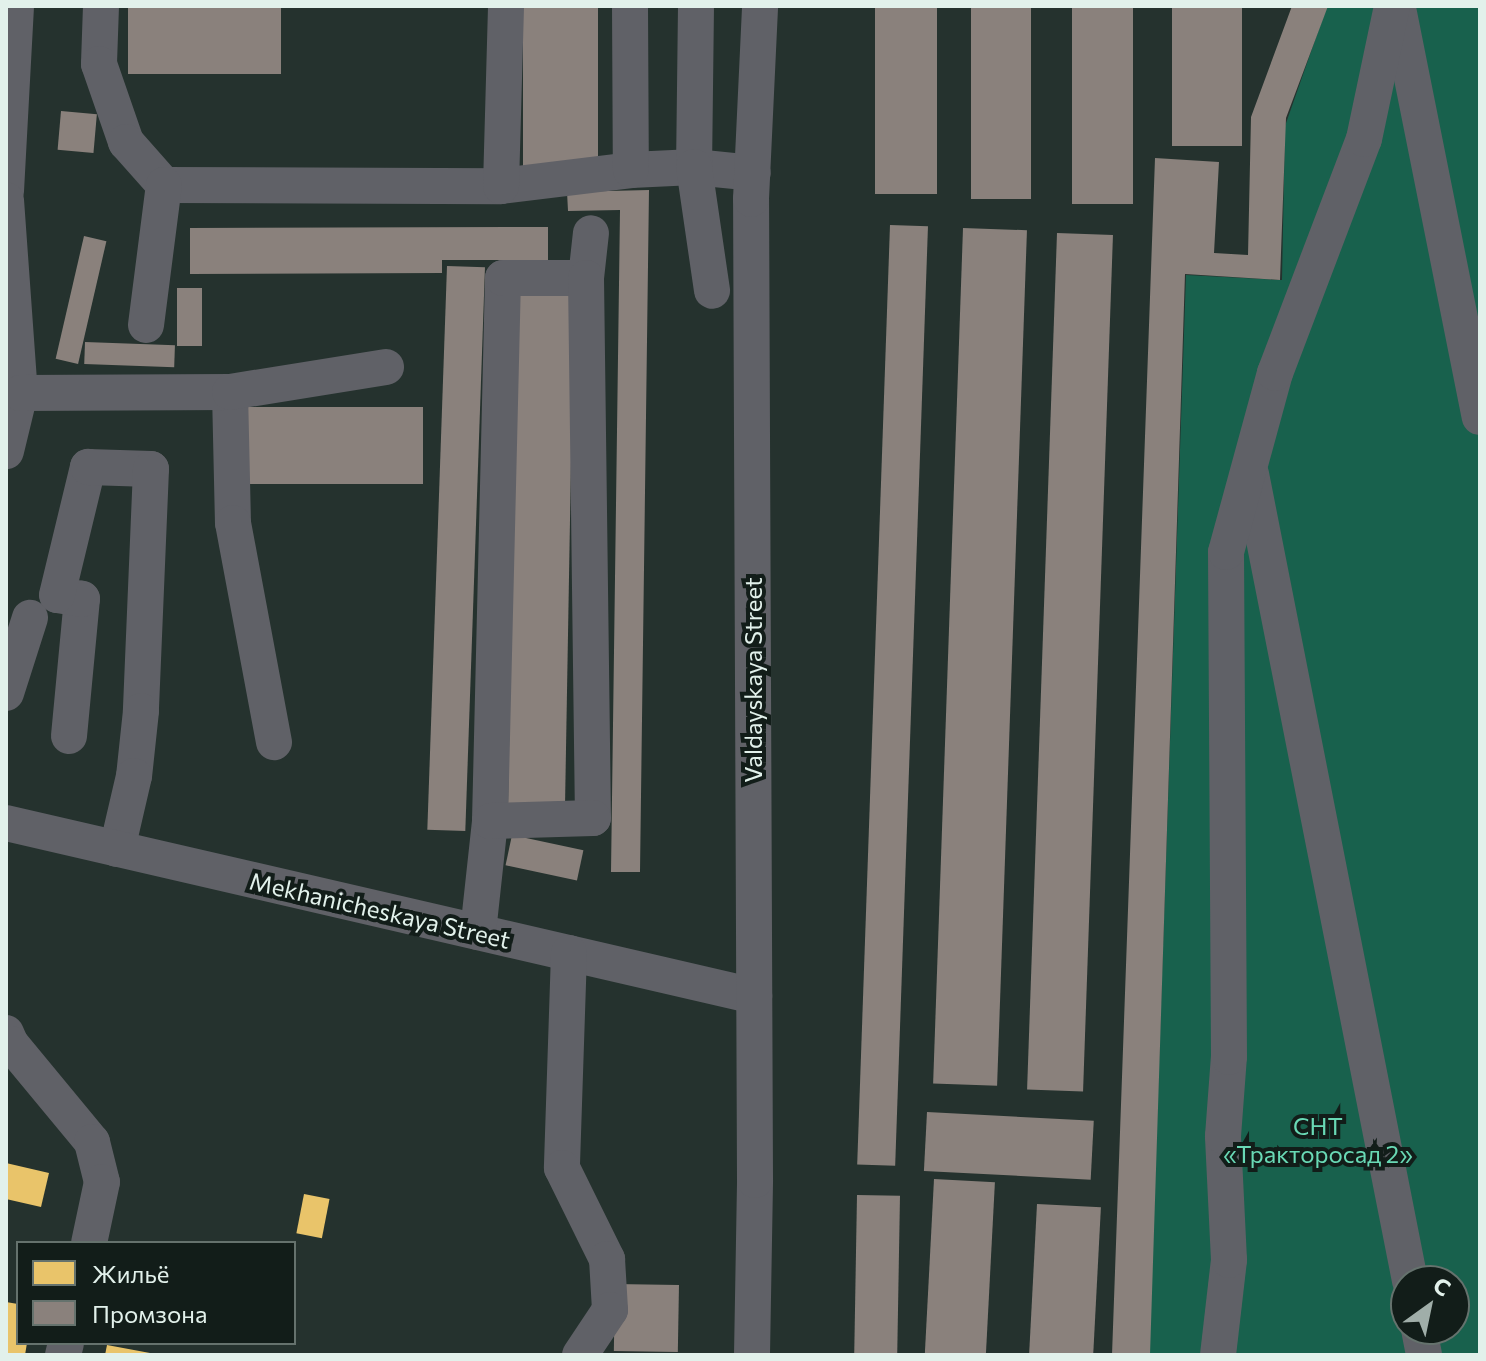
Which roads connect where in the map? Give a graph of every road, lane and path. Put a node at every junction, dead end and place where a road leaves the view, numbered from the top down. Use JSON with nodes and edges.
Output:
{"nodes":[{"id":1,"x":16,"y":6,"type":"edge"},
{"id":2,"x":101,"y":6,"type":"edge"},
{"id":3,"x":506,"y":6,"type":"edge"},
{"id":4,"x":630,"y":6,"type":"edge"},
{"id":5,"x":696,"y":6,"type":"edge"},
{"id":6,"x":760,"y":6,"type":"edge"},
{"id":7,"x":1395,"y":6,"type":"edge"},
{"id":8,"x":694,"y":167,"type":"junction"},
{"id":9,"x":631,"y":170,"type":"junction"},
{"id":10,"x":753,"y":173,"type":"junction"},
{"id":11,"x":164,"y":185,"type":"junction"},
{"id":12,"x":501,"y":186,"type":"junction"},
{"id":13,"x":6,"y":191,"type":"edge"},
{"id":14,"x":6,"y":200,"type":"edge"},
{"id":15,"x":591,"y":233,"type":"dead end"},
{"id":16,"x":586,"y":278,"type":"junction"},
{"id":17,"x":712,"y":291,"type":"dead end"},
{"id":18,"x":146,"y":325,"type":"dead end"},
{"id":19,"x":386,"y":367,"type":"dead end"},
{"id":20,"x":230,"y":392,"type":"junction"},
{"id":21,"x":20,"y":393,"type":"junction"},
{"id":22,"x":1480,"y":417,"type":"edge"},
{"id":23,"x":6,"y":451,"type":"edge"},
{"id":24,"x":1250,"y":465,"type":"junction"},
{"id":25,"x":30,"y":618,"type":"dead end"},
{"id":26,"x":6,"y":693,"type":"edge"},
{"id":27,"x":69,"y":736,"type":"dead end"},
{"id":28,"x":274,"y":742,"type":"dead end"},
{"id":29,"x":490,"y":821,"type":"junction"},
{"id":30,"x":6,"y":823,"type":"edge"},
{"id":31,"x":117,"y":849,"type":"junction"},
{"id":32,"x":478,"y":932,"type":"junction"},
{"id":33,"x":569,"y":953,"type":"junction"},
{"id":34,"x":754,"y":996,"type":"junction"},
{"id":35,"x":6,"y":1033,"type":"edge"},
{"id":36,"x":89,"y":1241,"type":"edge"},
{"id":37,"x":1407,"y":1265,"type":"edge"},
{"id":38,"x":580,"y":1355,"type":"edge"},
{"id":39,"x":752,"y":1355,"type":"edge"},
{"id":40,"x":1218,"y":1355,"type":"edge"}],
"edges":[{"from":1,"to":13,"type":"street"},
{"from":2,"to":11,"type":"street"},
{"from":3,"to":12,"type":"street"},
{"from":4,"to":9,"type":"street"},
{"from":5,"to":8,"type":"street"},
{"from":6,"to":10,"type":"street","name":"Valdayskaya Street"},
{"from":7,"to":22,"type":"street"},
{"from":7,"to":24,"type":"street"},
{"from":8,"to":9,"type":"street"},
{"from":8,"to":10,"type":"street"},
{"from":8,"to":17,"type":"street"},
{"from":9,"to":12,"type":"street"},
{"from":10,"to":34,"type":"street","name":"Valdayskaya Street"},
{"from":11,"to":12,"type":"street"},
{"from":11,"to":18,"type":"street"},
{"from":14,"to":21,"type":"street"},
{"from":15,"to":16,"type":"street"},
{"from":16,"to":29,"type":"street"},
{"from":16,"to":29,"type":"street"},
{"from":19,"to":20,"type":"street"},
{"from":20,"to":21,"type":"street"},
{"from":20,"to":28,"type":"street"},
{"from":21,"to":23,"type":"street"},
{"from":24,"to":37,"type":"street"},
{"from":24,"to":40,"type":"street"},
{"from":25,"to":26,"type":"street"},
{"from":27,"to":31,"type":"street"},
{"from":29,"to":32,"type":"street"},
{"from":30,"to":31,"type":"street","name":"Mekhanicheskaya Street"},
{"from":31,"to":32,"type":"street","name":"Mekhanicheskaya Street"},
{"from":32,"to":33,"type":"street","name":"Mekhanicheskaya Street"},
{"from":33,"to":34,"type":"street","name":"Mekhanicheskaya Street"},
{"from":33,"to":38,"type":"street"},
{"from":34,"to":39,"type":"street","name":"Valdayskaya Street"},
{"from":35,"to":36,"type":"street"}]}
